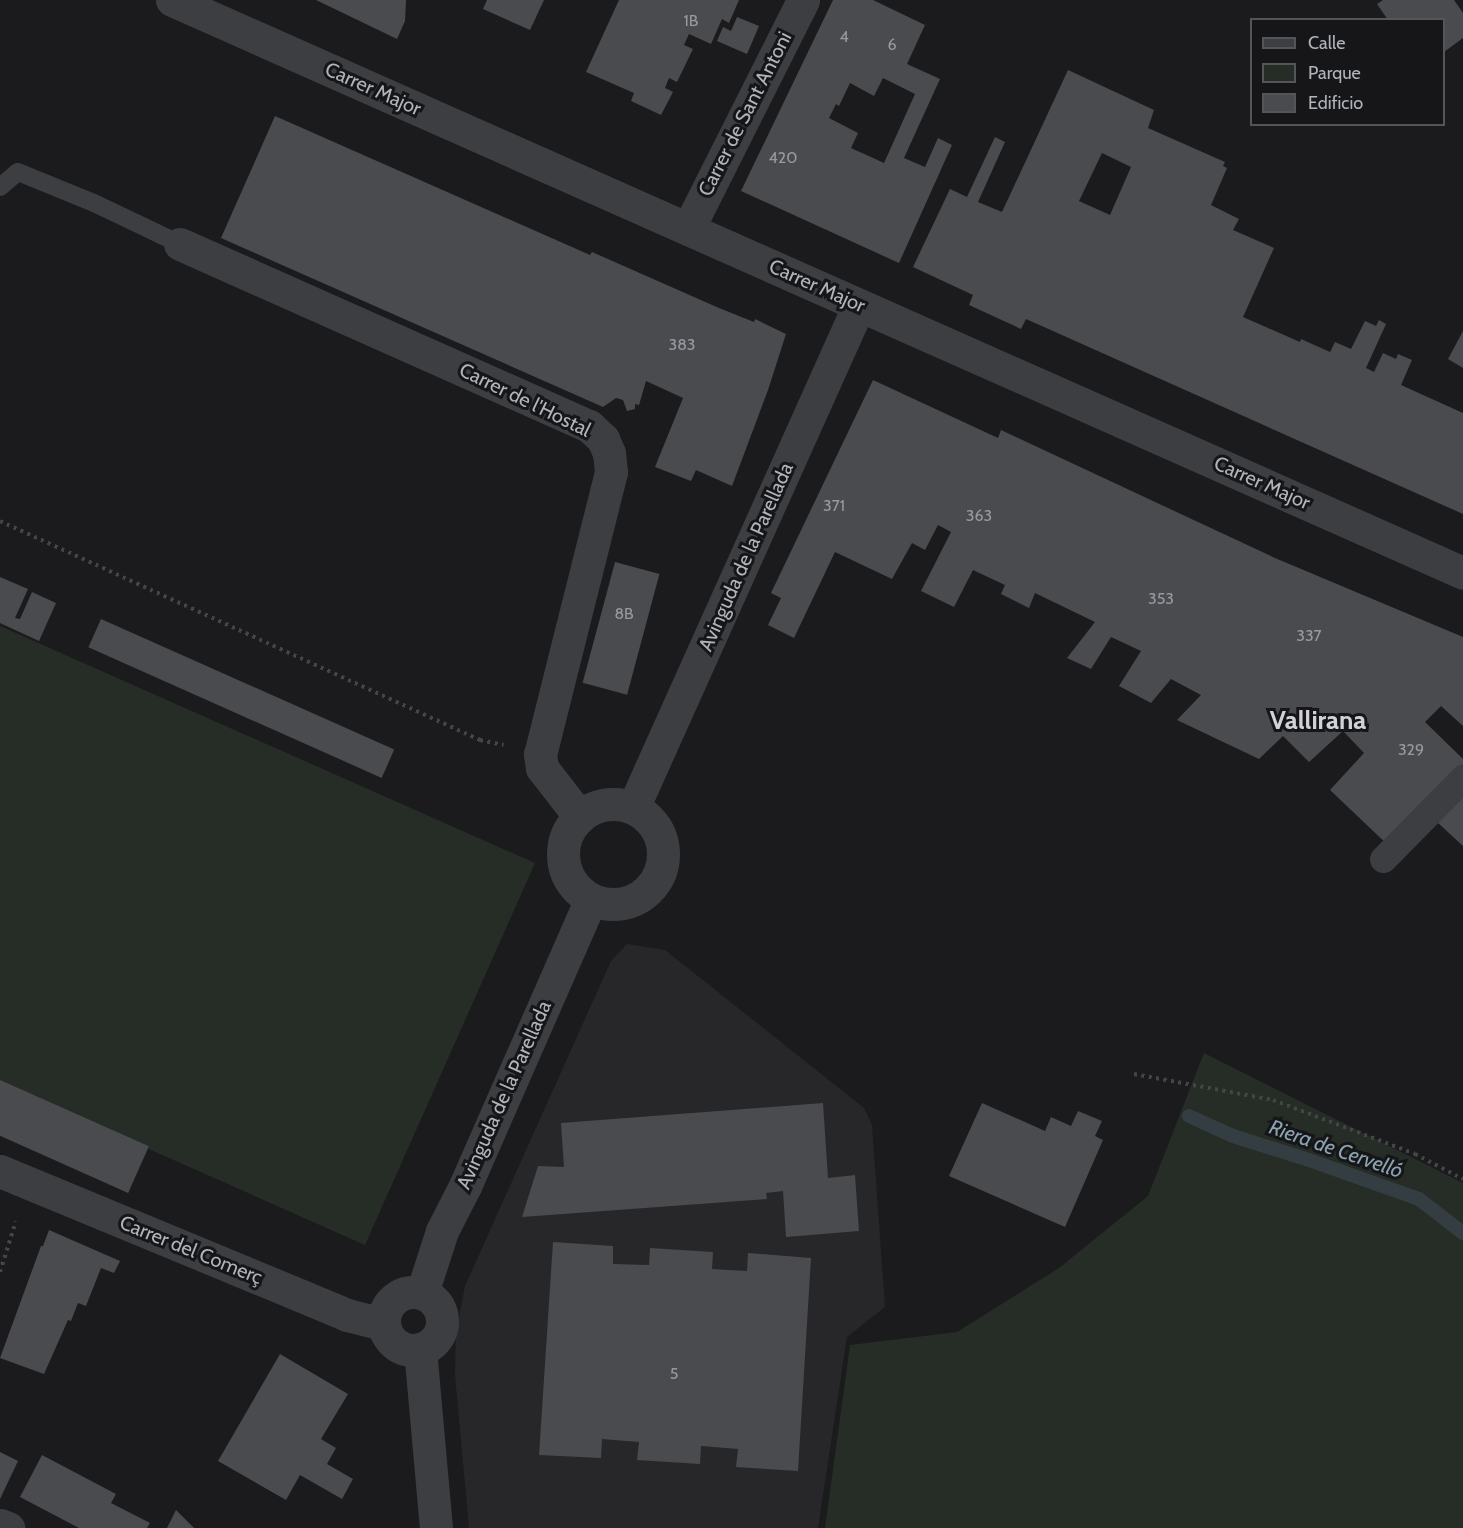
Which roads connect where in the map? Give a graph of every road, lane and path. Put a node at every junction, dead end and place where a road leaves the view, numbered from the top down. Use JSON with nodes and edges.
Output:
{"nodes":[{"id":1,"x":172,"y":0,"type":"edge"},
{"id":2,"x":803,"y":0,"type":"edge"},
{"id":3,"x":0,"y":187,"type":"edge"},
{"id":4,"x":688,"y":229,"type":"junction"},
{"id":5,"x":180,"y":244,"type":"joint"},
{"id":6,"x":859,"y":305,"type":"junction"},
{"id":7,"x":0,"y":521,"type":"edge"},
{"id":8,"x":1463,"y":573,"type":"edge"},
{"id":9,"x":540,"y":754,"type":"junction"},
{"id":10,"x":1463,"y":778,"type":"edge"},
{"id":11,"x":633,"y":808,"type":"junction"},
{"id":12,"x":580,"y":817,"type":"junction"},
{"id":13,"x":1383,"y":859,"type":"dead end"},
{"id":14,"x":591,"y":899,"type":"junction"},
{"id":15,"x":1134,"y":1074,"type":"dead end"},
{"id":16,"x":14,"y":1177,"type":"edge"},
{"id":17,"x":1463,"y":1179,"type":"edge"},
{"id":18,"x":0,"y":1272,"type":"edge"},
{"id":19,"x":422,"y":1293,"type":"junction"},
{"id":20,"x":384,"y":1324,"type":"junction"},
{"id":21,"x":420,"y":1349,"type":"junction"},
{"id":22,"x":0,"y":1525,"type":"edge"},
{"id":23,"x":8,"y":1528,"type":"edge"},
{"id":24,"x":436,"y":1528,"type":"edge"}],
"edges":[{"from":1,"to":4,"type":"street","name":"Carrer Major"},
{"from":2,"to":4,"type":"street","name":"Carrer de Sant Antoni"},
{"from":3,"to":5,"type":"lane"},
{"from":4,"to":6,"type":"street","name":"Carrer Major"},
{"from":5,"to":9,"type":"street","name":"Carrer de l'Hostal"},
{"from":6,"to":8,"type":"street","name":"Carrer Major"},
{"from":6,"to":11,"type":"street","name":"Avinguda de la Parellada"},
{"from":7,"to":9,"type":"path"},
{"from":9,"to":12,"type":"street"},
{"from":10,"to":13,"type":"street"},
{"from":11,"to":12,"type":"street"},
{"from":11,"to":14,"type":"street"},
{"from":12,"to":14,"type":"street"},
{"from":14,"to":19,"type":"street","name":"Avinguda de la Parellada"},
{"from":15,"to":17,"type":"path"},
{"from":16,"to":18,"type":"path"},
{"from":16,"to":20,"type":"street","name":"Carrer del Comerç"},
{"from":19,"to":20,"type":"street"},
{"from":19,"to":21,"type":"street"},
{"from":20,"to":21,"type":"street"},
{"from":21,"to":24,"type":"street"},
{"from":22,"to":23,"type":"street"}]}
